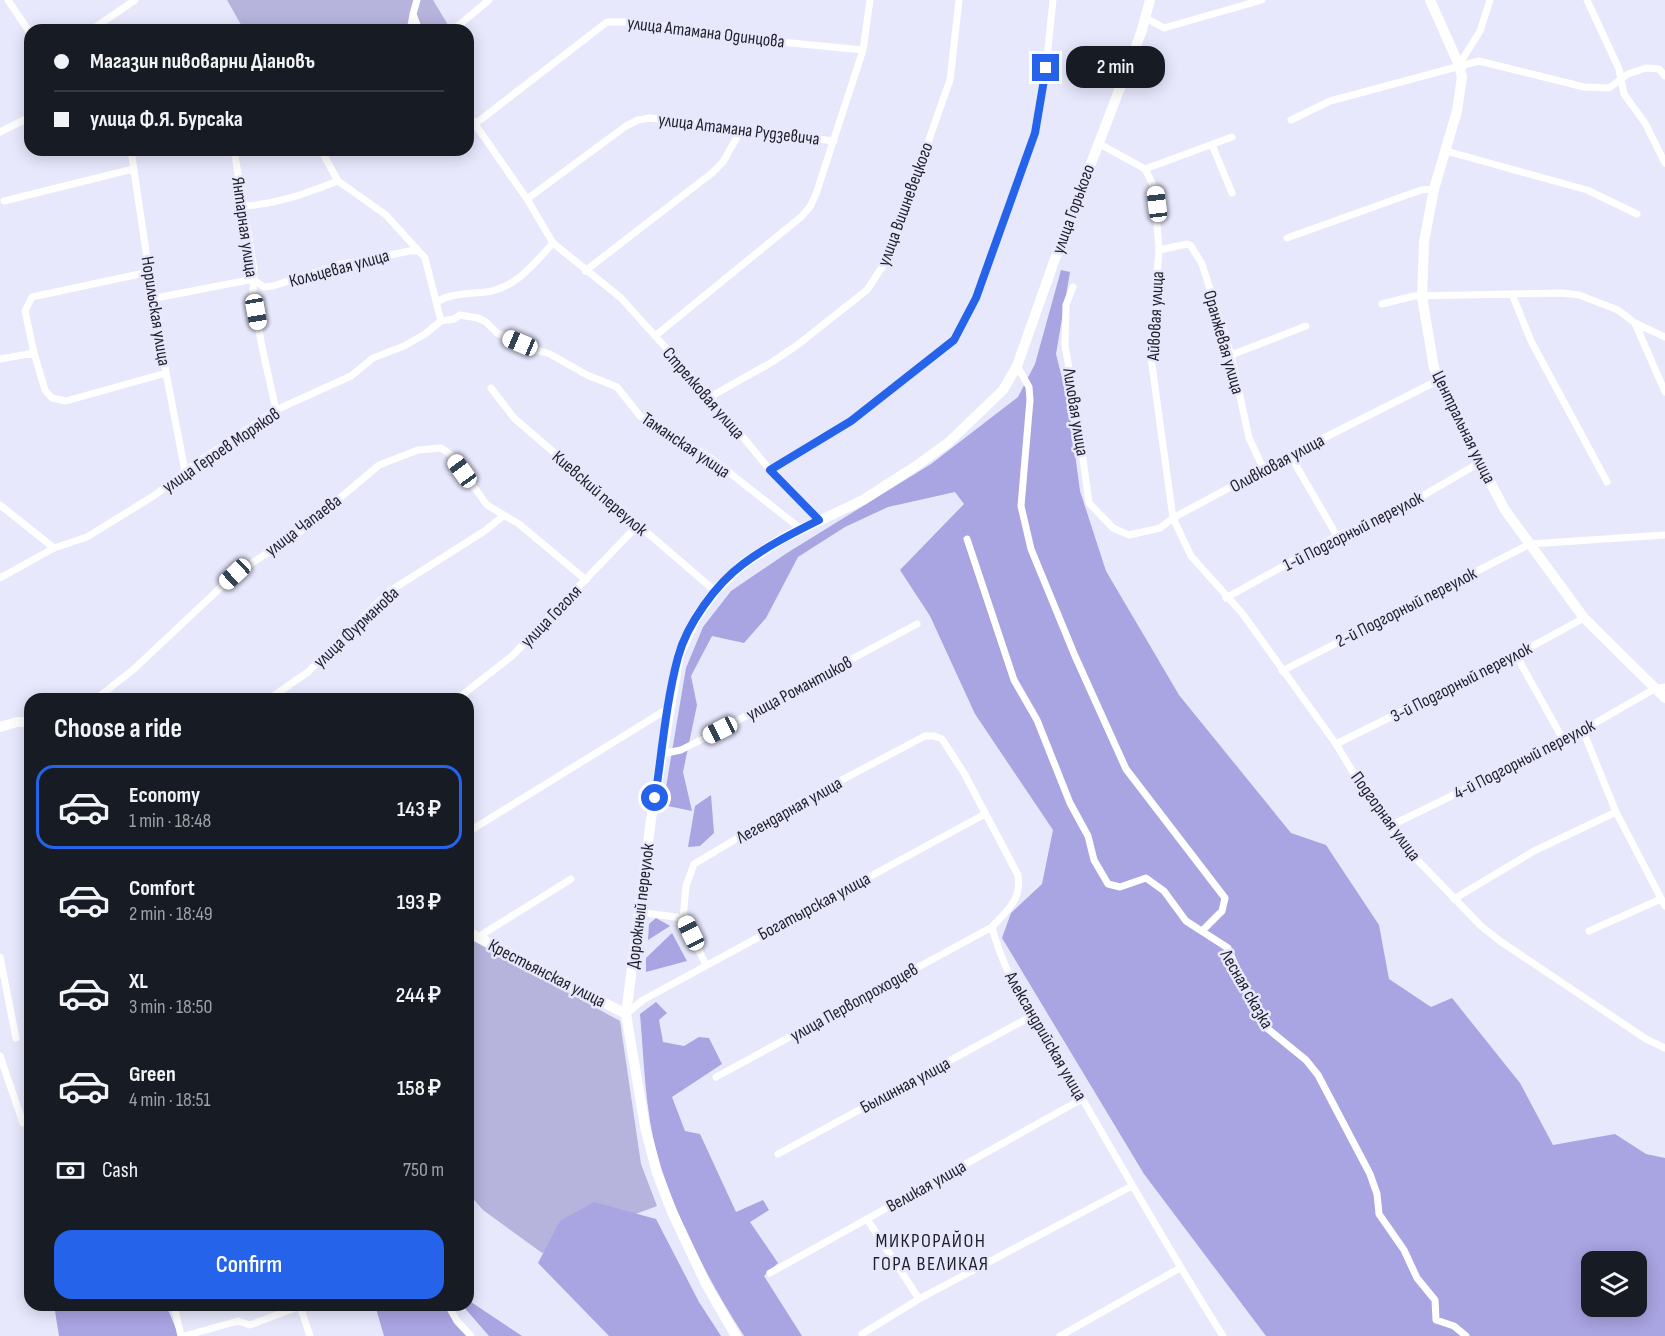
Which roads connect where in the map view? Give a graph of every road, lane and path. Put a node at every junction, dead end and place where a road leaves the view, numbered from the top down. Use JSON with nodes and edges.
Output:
{"nodes":[{"id":1,"x":8,"y":0,"type":"edge"},
{"id":2,"x":135,"y":0,"type":"edge"},
{"id":3,"x":417,"y":0,"type":"edge"},
{"id":4,"x":489,"y":0,"type":"edge"},
{"id":5,"x":870,"y":0,"type":"edge"},
{"id":6,"x":959,"y":0,"type":"edge"},
{"id":7,"x":1053,"y":0,"type":"edge"},
{"id":8,"x":1150,"y":0,"type":"edge"},
{"id":9,"x":1262,"y":0,"type":"edge"},
{"id":10,"x":1430,"y":0,"type":"edge"},
{"id":11,"x":1490,"y":0,"type":"edge"},
{"id":12,"x":1587,"y":0,"type":"edge"},
{"id":13,"x":413,"y":14,"type":"junction"},
{"id":14,"x":1146,"y":18,"type":"junction"},
{"id":15,"x":24,"y":24,"type":"edge"},
{"id":16,"x":100,"y":24,"type":"edge"},
{"id":17,"x":411,"y":24,"type":"edge"},
{"id":18,"x":417,"y":24,"type":"edge"},
{"id":19,"x":460,"y":24,"type":"edge"},
{"id":20,"x":863,"y":50,"type":"junction"},
{"id":21,"x":1459,"y":65,"type":"junction"},
{"id":22,"x":1665,"y":76,"type":"edge"},
{"id":23,"x":1620,"y":81,"type":"junction"},
{"id":24,"x":24,"y":120,"type":"edge"},
{"id":25,"x":1291,"y":120,"type":"dead end"},
{"id":26,"x":475,"y":124,"type":"joint"},
{"id":27,"x":741,"y":130,"type":"junction"},
{"id":28,"x":0,"y":132,"type":"edge"},
{"id":29,"x":1232,"y":137,"type":"dead end"},
{"id":30,"x":834,"y":141,"type":"junction"},
{"id":31,"x":1098,"y":142,"type":"junction"},
{"id":32,"x":1212,"y":145,"type":"junction"},
{"id":33,"x":1446,"y":151,"type":"junction"},
{"id":34,"x":132,"y":156,"type":"edge"},
{"id":35,"x":235,"y":156,"type":"edge"},
{"id":36,"x":324,"y":156,"type":"edge"},
{"id":37,"x":1665,"y":163,"type":"edge"},
{"id":38,"x":1145,"y":169,"type":"junction"},
{"id":39,"x":133,"y":170,"type":"junction"},
{"id":40,"x":338,"y":181,"type":"junction"},
{"id":41,"x":1434,"y":189,"type":"junction"},
{"id":42,"x":1232,"y":193,"type":"dead end"},
{"id":43,"x":526,"y":199,"type":"junction"},
{"id":44,"x":4,"y":201,"type":"dead end"},
{"id":45,"x":244,"y":206,"type":"junction"},
{"id":46,"x":1637,"y":214,"type":"dead end"},
{"id":47,"x":1287,"y":238,"type":"dead end"},
{"id":48,"x":553,"y":243,"type":"junction"},
{"id":49,"x":418,"y":250,"type":"junction"},
{"id":50,"x":1159,"y":250,"type":"junction"},
{"id":51,"x":585,"y":271,"type":"junction"},
{"id":52,"x":149,"y":272,"type":"junction"},
{"id":53,"x":254,"y":280,"type":"junction"},
{"id":54,"x":1073,"y":287,"type":"dead end"},
{"id":55,"x":1512,"y":294,"type":"junction"},
{"id":56,"x":1422,"y":297,"type":"junction"},
{"id":57,"x":156,"y":298,"type":"junction"},
{"id":58,"x":436,"y":302,"type":"junction"},
{"id":59,"x":1382,"y":304,"type":"dead end"},
{"id":60,"x":441,"y":321,"type":"junction"},
{"id":61,"x":1635,"y":324,"type":"junction"},
{"id":62,"x":1306,"y":326,"type":"dead end"},
{"id":63,"x":655,"y":336,"type":"junction"},
{"id":64,"x":1665,"y":337,"type":"edge"},
{"id":65,"x":34,"y":353,"type":"junction"},
{"id":66,"x":1231,"y":355,"type":"junction"},
{"id":67,"x":0,"y":359,"type":"edge"},
{"id":68,"x":1017,"y":366,"type":"junction"},
{"id":69,"x":165,"y":373,"type":"junction"},
{"id":70,"x":1439,"y":380,"type":"junction"},
{"id":71,"x":491,"y":388,"type":"dead end"},
{"id":72,"x":1665,"y":392,"type":"edge"},
{"id":73,"x":710,"y":397,"type":"junction"},
{"id":74,"x":276,"y":410,"type":"junction"},
{"id":75,"x":1290,"y":455,"type":"junction"},
{"id":76,"x":1479,"y":463,"type":"junction"},
{"id":77,"x":770,"y":470,"type":"junction"},
{"id":78,"x":1264,"y":470,"type":"junction"},
{"id":79,"x":185,"y":471,"type":"junction"},
{"id":80,"x":1607,"y":482,"type":"dead end"},
{"id":81,"x":0,"y":505,"type":"edge"},
{"id":82,"x":503,"y":516,"type":"junction"},
{"id":83,"x":1173,"y":518,"type":"junction"},
{"id":84,"x":819,"y":520,"type":"junction"},
{"id":85,"x":637,"y":526,"type":"junction"},
{"id":86,"x":1113,"y":528,"type":"joint"},
{"id":87,"x":801,"y":529,"type":"junction"},
{"id":88,"x":1665,"y":535,"type":"edge"},
{"id":89,"x":1337,"y":536,"type":"junction"},
{"id":90,"x":967,"y":539,"type":"dead end"},
{"id":91,"x":1530,"y":544,"type":"junction"},
{"id":92,"x":54,"y":548,"type":"junction"},
{"id":93,"x":0,"y":578,"type":"edge"},
{"id":94,"x":586,"y":580,"type":"junction"},
{"id":95,"x":715,"y":591,"type":"junction"},
{"id":96,"x":1226,"y":598,"type":"junction"},
{"id":97,"x":1584,"y":618,"type":"junction"},
{"id":98,"x":917,"y":624,"type":"dead end"},
{"id":99,"x":1516,"y":655,"type":"junction"},
{"id":100,"x":1282,"y":671,"type":"junction"},
{"id":101,"x":1661,"y":687,"type":"edge"},
{"id":102,"x":104,"y":693,"type":"edge"},
{"id":103,"x":278,"y":693,"type":"edge"},
{"id":104,"x":465,"y":693,"type":"edge"},
{"id":105,"x":1665,"y":698,"type":"edge"},
{"id":106,"x":669,"y":708,"type":"junction"},
{"id":107,"x":24,"y":722,"type":"edge"},
{"id":108,"x":0,"y":727,"type":"edge"},
{"id":109,"x":1583,"y":731,"type":"junction"},
{"id":110,"x":1564,"y":741,"type":"junction"},
{"id":111,"x":1336,"y":744,"type":"junction"},
{"id":112,"x":662,"y":754,"type":"junction"},
{"id":113,"x":1616,"y":812,"type":"junction"},
{"id":114,"x":985,"y":814,"type":"junction"},
{"id":115,"x":1390,"y":826,"type":"junction"},
{"id":116,"x":474,"y":828,"type":"edge"},
{"id":117,"x":571,"y":879,"type":"dead end"},
{"id":118,"x":1454,"y":899,"type":"junction"},
{"id":119,"x":1661,"y":899,"type":"junction"},
{"id":120,"x":1665,"y":906,"type":"edge"},
{"id":121,"x":639,"y":912,"type":"junction"},
{"id":122,"x":683,"y":918,"type":"junction"},
{"id":123,"x":992,"y":927,"type":"junction"},
{"id":124,"x":1202,"y":931,"type":"junction"},
{"id":125,"x":1589,"y":931,"type":"dead end"},
{"id":126,"x":474,"y":933,"type":"edge"},
{"id":127,"x":474,"y":935,"type":"edge"},
{"id":128,"x":0,"y":957,"type":"edge"},
{"id":129,"x":706,"y":965,"type":"junction"},
{"id":130,"x":3,"y":985,"type":"edge"},
{"id":131,"x":626,"y":1014,"type":"junction"},
{"id":132,"x":1032,"y":1016,"type":"junction"},
{"id":133,"x":16,"y":1038,"type":"dead end"},
{"id":134,"x":1665,"y":1048,"type":"edge"},
{"id":135,"x":0,"y":1056,"type":"edge"},
{"id":136,"x":716,"y":1077,"type":"dead end"},
{"id":137,"x":1082,"y":1099,"type":"junction"},
{"id":138,"x":23,"y":1123,"type":"dead end"},
{"id":139,"x":778,"y":1154,"type":"dead end"},
{"id":140,"x":1132,"y":1186,"type":"junction"},
{"id":141,"x":867,"y":1219,"type":"junction"},
{"id":142,"x":1180,"y":1268,"type":"junction"},
{"id":143,"x":770,"y":1273,"type":"dead end"},
{"id":144,"x":919,"y":1299,"type":"junction"},
{"id":145,"x":176,"y":1311,"type":"edge"},
{"id":146,"x":287,"y":1311,"type":"edge"},
{"id":147,"x":302,"y":1311,"type":"edge"},
{"id":148,"x":451,"y":1311,"type":"edge"},
{"id":149,"x":862,"y":1334,"type":"dead end"},
{"id":150,"x":183,"y":1336,"type":"edge"},
{"id":151,"x":310,"y":1336,"type":"edge"},
{"id":152,"x":471,"y":1336,"type":"edge"},
{"id":153,"x":736,"y":1336,"type":"edge"},
{"id":154,"x":1060,"y":1336,"type":"edge"},
{"id":155,"x":1223,"y":1336,"type":"edge"},
{"id":156,"x":1466,"y":1336,"type":"edge"}],
"edges":[{"from":1,"to":15,"type":"street"},
{"from":2,"to":16,"type":"street"},
{"from":3,"to":13,"type":"street"},
{"from":4,"to":19,"type":"street"},
{"from":5,"to":20,"type":"street"},
{"from":6,"to":73,"type":"street","name":"улица Вишневецкого"},
{"from":7,"to":77,"type":"street"},
{"from":8,"to":14,"type":"main road","name":"улица Горького"},
{"from":9,"to":14,"type":"street"},
{"from":10,"to":21,"type":"main road"},
{"from":11,"to":21,"type":"street"},
{"from":12,"to":23,"type":"street"},
{"from":13,"to":17,"type":"street"},
{"from":13,"to":18,"type":"street"},
{"from":14,"to":31,"type":"main road","name":"улица Горького"},
{"from":20,"to":26,"type":"street","name":"улица Атамана Одинцова"},
{"from":20,"to":30,"type":"street"},
{"from":21,"to":23,"type":"street"},
{"from":21,"to":25,"type":"street"},
{"from":21,"to":33,"type":"main road","name":"Центральная улица"},
{"from":22,"to":23,"type":"street"},
{"from":23,"to":37,"type":"street"},
{"from":24,"to":28,"type":"street"},
{"from":26,"to":43,"type":"street","name":"Стрелковая улица"},
{"from":27,"to":30,"type":"street","name":"улица Атамана Рудзевича"},
{"from":27,"to":43,"type":"street","name":"улица Атамана Рудзевича"},
{"from":27,"to":51,"type":"street"},
{"from":29,"to":32,"type":"street"},
{"from":30,"to":63,"type":"street"},
{"from":31,"to":38,"type":"street"},
{"from":31,"to":68,"type":"main road","name":"улица Горького"},
{"from":32,"to":38,"type":"street"},
{"from":32,"to":42,"type":"street"},
{"from":33,"to":41,"type":"main road","name":"Центральная улица"},
{"from":33,"to":46,"type":"street"},
{"from":34,"to":39,"type":"street","name":"Норильская улица"},
{"from":35,"to":45,"type":"street","name":"Янтарная улица"},
{"from":36,"to":40,"type":"street"},
{"from":38,"to":50,"type":"street","name":"Айвовая улица"},
{"from":39,"to":44,"type":"street"},
{"from":39,"to":52,"type":"street","name":"Норильская улица"},
{"from":40,"to":45,"type":"street"},
{"from":40,"to":49,"type":"street"},
{"from":41,"to":47,"type":"street"},
{"from":41,"to":56,"type":"main road","name":"Центральная улица"},
{"from":43,"to":48,"type":"street","name":"Стрелковая улица"},
{"from":45,"to":53,"type":"street","name":"Янтарная улица"},
{"from":48,"to":51,"type":"street","name":"Стрелковая улица"},
{"from":48,"to":58,"type":"street"},
{"from":49,"to":53,"type":"street","name":"Кольцевая улица"},
{"from":49,"to":58,"type":"street"},
{"from":50,"to":66,"type":"street","name":"Оранжевая улица"},
{"from":50,"to":83,"type":"street","name":"Айвовая улица"},
{"from":51,"to":63,"type":"street","name":"Стрелковая улица"},
{"from":52,"to":57,"type":"street","name":"Норильская улица"},
{"from":52,"to":65,"type":"street"},
{"from":53,"to":57,"type":"street","name":"Кольцевая улица"},
{"from":53,"to":74,"type":"street","name":"Янтарная улица"},
{"from":54,"to":86,"type":"street","name":"Лиловая улица"},
{"from":55,"to":56,"type":"street"},
{"from":55,"to":61,"type":"street"},
{"from":55,"to":80,"type":"street"},
{"from":56,"to":59,"type":"street"},
{"from":56,"to":70,"type":"main road","name":"Центральная улица"},
{"from":57,"to":69,"type":"street","name":"Норильская улица"},
{"from":58,"to":60,"type":"street"},
{"from":60,"to":74,"type":"street","name":"улица Героев Моряков"},
{"from":60,"to":87,"type":"street","name":"Таманская улица"},
{"from":61,"to":64,"type":"street"},
{"from":61,"to":72,"type":"street"},
{"from":62,"to":66,"type":"street"},
{"from":63,"to":73,"type":"street","name":"Стрелковая улица"},
{"from":65,"to":67,"type":"street"},
{"from":65,"to":69,"type":"street"},
{"from":66,"to":78,"type":"street","name":"Оранжевая улица"},
{"from":68,"to":84,"type":"main road","name":"улица Горького"},
{"from":68,"to":124,"type":"street"},
{"from":69,"to":79,"type":"street","name":"Норильская улица"},
{"from":70,"to":75,"type":"street","name":"Оливковая улица"},
{"from":70,"to":76,"type":"main road","name":"Центральная улица"},
{"from":71,"to":85,"type":"street","name":"Киевский переулок"},
{"from":73,"to":77,"type":"street","name":"Стрелковая улица"},
{"from":74,"to":79,"type":"street","name":"улица Героев Моряков"},
{"from":75,"to":78,"type":"street","name":"Оливковая улица"},
{"from":75,"to":89,"type":"street"},
{"from":76,"to":89,"type":"street","name":"1-й Подгорный переулок"},
{"from":76,"to":91,"type":"main road","name":"Центральная улица"},
{"from":77,"to":84,"type":"street","name":"Стрелковая улица"},
{"from":78,"to":83,"type":"street","name":"Оливковая улица"},
{"from":79,"to":92,"type":"street","name":"улица Героев Моряков"},
{"from":81,"to":92,"type":"street"},
{"from":82,"to":94,"type":"street"},
{"from":82,"to":102,"type":"street","name":"улица Чапаева"},
{"from":82,"to":103,"type":"street","name":"улица Фурманова"},
{"from":83,"to":86,"type":"street","name":"Оливковая улица"},
{"from":83,"to":96,"type":"street","name":"Подгорная улица"},
{"from":84,"to":87,"type":"main road","name":"Дорожный переулок"},
{"from":85,"to":94,"type":"street","name":"улица Гоголя"},
{"from":85,"to":95,"type":"street","name":"Киевский переулок"},
{"from":87,"to":95,"type":"main road","name":"Дорожный переулок"},
{"from":88,"to":91,"type":"street"},
{"from":89,"to":96,"type":"street","name":"1-й Подгорный переулок"},
{"from":90,"to":124,"type":"street","name":"Лесная сказка"},
{"from":91,"to":97,"type":"main road","name":"Центральная улица"},
{"from":91,"to":100,"type":"street","name":"2-й Подгорный переулок"},
{"from":92,"to":93,"type":"street","name":"улица Героев Моряков"},
{"from":94,"to":104,"type":"street","name":"улица Гоголя"},
{"from":95,"to":106,"type":"main road","name":"Дорожный переулок"},
{"from":96,"to":100,"type":"street","name":"Подгорная улица"},
{"from":97,"to":99,"type":"street","name":"3-й Подгорный переулок"},
{"from":97,"to":101,"type":"main road","name":"Центральная улица"},
{"from":98,"to":112,"type":"street","name":"улица Романтиков"},
{"from":99,"to":110,"type":"street"},
{"from":99,"to":111,"type":"street","name":"3-й Подгорный переулок"},
{"from":100,"to":111,"type":"street","name":"Подгорная улица"},
{"from":101,"to":105,"type":"main road","name":"Центральная улица"},
{"from":101,"to":109,"type":"street","name":"4-й Подгорный переулок"},
{"from":106,"to":112,"type":"main road","name":"Дорожный переулок"},
{"from":106,"to":116,"type":"street"},
{"from":107,"to":108,"type":"main road"},
{"from":109,"to":110,"type":"street","name":"4-й Подгорный переулок"},
{"from":109,"to":113,"type":"street"},
{"from":110,"to":115,"type":"street","name":"4-й Подгорный переулок"},
{"from":111,"to":115,"type":"street","name":"Подгорная улица"},
{"from":112,"to":121,"type":"main road","name":"Дорожный переулок"},
{"from":113,"to":118,"type":"street"},
{"from":113,"to":119,"type":"street"},
{"from":114,"to":122,"type":"street","name":"Легендарная улица"},
{"from":114,"to":123,"type":"street"},
{"from":114,"to":129,"type":"street","name":"Богатырская улица"},
{"from":115,"to":118,"type":"street","name":"Подгорная улица"},
{"from":117,"to":126,"type":"street"},
{"from":118,"to":134,"type":"street","name":"Подгорная улица"},
{"from":119,"to":120,"type":"street"},
{"from":119,"to":125,"type":"street"},
{"from":121,"to":122,"type":"street"},
{"from":121,"to":131,"type":"main road","name":"Дорожный переулок"},
{"from":122,"to":129,"type":"street"},
{"from":123,"to":132,"type":"street","name":"Александрийская улица"},
{"from":123,"to":136,"type":"street","name":"улица Первопроходцев"},
{"from":124,"to":156,"type":"street","name":"Лесная сказка"},
{"from":127,"to":131,"type":"main road","name":"Крестьянская улица"},
{"from":128,"to":130,"type":"street"},
{"from":129,"to":131,"type":"street","name":"Богатырская улица"},
{"from":130,"to":133,"type":"street"},
{"from":131,"to":153,"type":"main road","name":"Дорожный переулок"},
{"from":132,"to":137,"type":"street","name":"Александрийская улица"},
{"from":132,"to":139,"type":"street","name":"Былинная улица"},
{"from":135,"to":138,"type":"street"},
{"from":137,"to":140,"type":"street","name":"Александрийская улица"},
{"from":137,"to":141,"type":"street","name":"Великая улица"},
{"from":140,"to":142,"type":"street","name":"Александрийская улица"},
{"from":140,"to":144,"type":"street"},
{"from":141,"to":143,"type":"street","name":"Великая улица"},
{"from":141,"to":144,"type":"street"},
{"from":142,"to":154,"type":"street"},
{"from":142,"to":155,"type":"street","name":"Александрийская улица"},
{"from":144,"to":149,"type":"street"},
{"from":145,"to":150,"type":"street"},
{"from":146,"to":150,"type":"street"},
{"from":147,"to":151,"type":"street"},
{"from":148,"to":152,"type":"street"}]}
